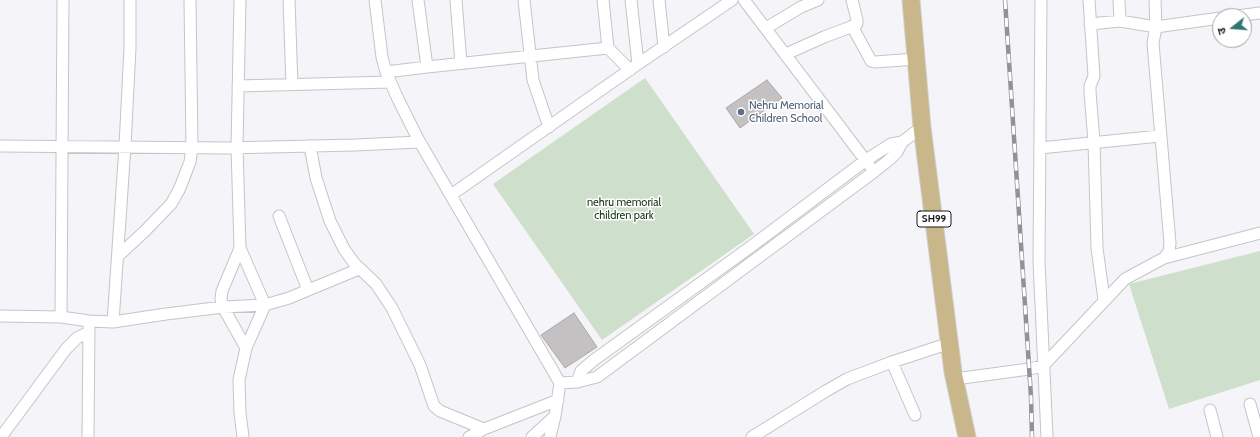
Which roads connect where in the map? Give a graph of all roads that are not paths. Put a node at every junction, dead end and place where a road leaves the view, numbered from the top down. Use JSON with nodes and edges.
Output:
{"nodes":[{"id":1,"x":62,"y":0,"type":"edge"},
{"id":2,"x":130,"y":0,"type":"edge"},
{"id":3,"x":190,"y":0,"type":"edge"},
{"id":4,"x":240,"y":0,"type":"edge"},
{"id":5,"x":289,"y":0,"type":"edge"},
{"id":6,"x":374,"y":0,"type":"edge"},
{"id":7,"x":418,"y":0,"type":"edge"},
{"id":8,"x":456,"y":0,"type":"edge"},
{"id":9,"x":524,"y":0,"type":"edge"},
{"id":10,"x":603,"y":0,"type":"edge"},
{"id":11,"x":631,"y":0,"type":"edge"},
{"id":12,"x":659,"y":0,"type":"edge"},
{"id":13,"x":732,"y":0,"type":"edge"},
{"id":14,"x":744,"y":0,"type":"edge"},
{"id":15,"x":818,"y":0,"type":"edge"},
{"id":16,"x":852,"y":0,"type":"edge"},
{"id":17,"x":911,"y":0,"type":"edge"},
{"id":18,"x":1041,"y":0,"type":"edge"},
{"id":19,"x":1088,"y":0,"type":"edge"},
{"id":20,"x":1119,"y":0,"type":"edge"},
{"id":21,"x":1155,"y":0,"type":"edge"},
{"id":22,"x":1212,"y":19,"type":"edge"},
{"id":23,"x":1120,"y":22,"type":"junction"},
{"id":24,"x":1090,"y":24,"type":"junction"},
{"id":25,"x":852,"y":26,"type":"junction"},
{"id":26,"x":1156,"y":27,"type":"junction"},
{"id":27,"x":766,"y":28,"type":"junction"},
{"id":28,"x":664,"y":47,"type":"junction"},
{"id":29,"x":608,"y":48,"type":"junction"},
{"id":30,"x":786,"y":54,"type":"junction"},
{"id":31,"x":530,"y":56,"type":"junction"},
{"id":32,"x":916,"y":59,"type":"junction"},
{"id":33,"x":461,"y":63,"type":"junction"},
{"id":34,"x":427,"y":67,"type":"junction"},
{"id":35,"x":634,"y":67,"type":"junction"},
{"id":36,"x":388,"y":77,"type":"junction"},
{"id":37,"x":292,"y":85,"type":"junction"},
{"id":38,"x":238,"y":86,"type":"junction"},
{"id":39,"x":550,"y":127,"type":"junction"},
{"id":40,"x":922,"y":127,"type":"junction"},
{"id":41,"x":1160,"y":136,"type":"junction"},
{"id":42,"x":420,"y":142,"type":"junction"},
{"id":43,"x":902,"y":142,"type":"junction"},
{"id":44,"x":1094,"y":142,"type":"junction"},
{"id":45,"x":0,"y":146,"type":"edge"},
{"id":46,"x":61,"y":146,"type":"junction"},
{"id":47,"x":125,"y":146,"type":"junction"},
{"id":48,"x":310,"y":146,"type":"junction"},
{"id":49,"x":192,"y":147,"type":"junction"},
{"id":50,"x":237,"y":147,"type":"junction"},
{"id":51,"x":1040,"y":148,"type":"junction"},
{"id":52,"x":866,"y":160,"type":"junction"},
{"id":53,"x":874,"y":172,"type":"junction"},
{"id":54,"x":452,"y":195,"type":"junction"},
{"id":55,"x":279,"y":216,"type":"dead end"},
{"id":56,"x":1260,"y":233,"type":"edge"},
{"id":57,"x":240,"y":248,"type":"junction"},
{"id":58,"x":749,"y":248,"type":"junction"},
{"id":59,"x":118,"y":256,"type":"junction"},
{"id":60,"x":757,"y":258,"type":"junction"},
{"id":61,"x":1164,"y":258,"type":"junction"},
{"id":62,"x":359,"y":269,"type":"junction"},
{"id":63,"x":308,"y":290,"type":"junction"},
{"id":64,"x":1104,"y":300,"type":"junction"},
{"id":65,"x":265,"y":305,"type":"junction"},
{"id":66,"x":223,"y":307,"type":"junction"},
{"id":67,"x":0,"y":316,"type":"edge"},
{"id":68,"x":61,"y":317,"type":"junction"},
{"id":69,"x":113,"y":322,"type":"junction"},
{"id":70,"x":89,"y":327,"type":"junction"},
{"id":71,"x":950,"y":343,"type":"junction"},
{"id":72,"x":246,"y":348,"type":"junction"},
{"id":73,"x":892,"y":362,"type":"junction"},
{"id":74,"x":1043,"y":366,"type":"junction"},
{"id":75,"x":955,"y":379,"type":"junction"},
{"id":76,"x":577,"y":382,"type":"junction"},
{"id":77,"x":560,"y":383,"type":"junction"},
{"id":78,"x":558,"y":400,"type":"junction"},
{"id":79,"x":1250,"y":404,"type":"dead end"},
{"id":80,"x":1210,"y":410,"type":"dead end"},
{"id":81,"x":915,"y":415,"type":"dead end"},
{"id":82,"x":555,"y":416,"type":"junction"},
{"id":83,"x":484,"y":428,"type":"junction"},
{"id":84,"x":0,"y":437,"type":"edge"},
{"id":85,"x":88,"y":437,"type":"edge"},
{"id":86,"x":243,"y":437,"type":"edge"},
{"id":87,"x":469,"y":437,"type":"edge"},
{"id":88,"x":532,"y":437,"type":"edge"},
{"id":89,"x":550,"y":437,"type":"edge"},
{"id":90,"x":752,"y":437,"type":"edge"},
{"id":91,"x":967,"y":437,"type":"edge"},
{"id":92,"x":1047,"y":437,"type":"edge"},
{"id":93,"x":1217,"y":437,"type":"edge"},
{"id":94,"x":1259,"y":437,"type":"edge"}],
"edges":[{"from":1,"to":46,"type":"street"},
{"from":2,"to":47,"type":"street"},
{"from":3,"to":49,"type":"street"},
{"from":4,"to":38,"type":"street"},
{"from":5,"to":37,"type":"street"},
{"from":6,"to":36,"type":"street"},
{"from":7,"to":34,"type":"street"},
{"from":8,"to":33,"type":"street"},
{"from":9,"to":31,"type":"street"},
{"from":10,"to":29,"type":"street"},
{"from":11,"to":35,"type":"street"},
{"from":12,"to":28,"type":"street"},
{"from":13,"to":28,"type":"street"},
{"from":14,"to":27,"type":"street"},
{"from":15,"to":27,"type":"street"},
{"from":16,"to":25,"type":"street"},
{"from":17,"to":32,"type":"main road","number":"SH99"},
{"from":18,"to":51,"type":"street"},
{"from":19,"to":24,"type":"street"},
{"from":20,"to":23,"type":"street"},
{"from":21,"to":26,"type":"street"},
{"from":22,"to":26,"type":"street"},
{"from":23,"to":24,"type":"street"},
{"from":23,"to":26,"type":"street"},
{"from":24,"to":44,"type":"street"},
{"from":25,"to":30,"type":"street"},
{"from":25,"to":32,"type":"street"},
{"from":26,"to":41,"type":"street"},
{"from":27,"to":30,"type":"street"},
{"from":28,"to":35,"type":"street"},
{"from":29,"to":31,"type":"street"},
{"from":29,"to":35,"type":"street"},
{"from":30,"to":52,"type":"street"},
{"from":31,"to":33,"type":"street"},
{"from":31,"to":39,"type":"street"},
{"from":32,"to":40,"type":"main road","number":"SH99"},
{"from":33,"to":34,"type":"street"},
{"from":34,"to":36,"type":"street"},
{"from":35,"to":39,"type":"street"},
{"from":36,"to":37,"type":"street"},
{"from":36,"to":42,"type":"street"},
{"from":37,"to":38,"type":"street"},
{"from":38,"to":50,"type":"street"},
{"from":39,"to":54,"type":"street"},
{"from":40,"to":43,"type":"street"},
{"from":40,"to":71,"type":"main road","number":"SH99"},
{"from":41,"to":44,"type":"street"},
{"from":41,"to":61,"type":"street"},
{"from":42,"to":48,"type":"street"},
{"from":42,"to":54,"type":"street"},
{"from":43,"to":52,"type":"street"},
{"from":43,"to":53,"type":"street"},
{"from":44,"to":51,"type":"street"},
{"from":44,"to":64,"type":"street"},
{"from":45,"to":46,"type":"street"},
{"from":46,"to":47,"type":"street"},
{"from":46,"to":68,"type":"street"},
{"from":47,"to":49,"type":"street"},
{"from":47,"to":59,"type":"street"},
{"from":48,"to":50,"type":"street"},
{"from":48,"to":62,"type":"street"},
{"from":49,"to":50,"type":"street"},
{"from":49,"to":59,"type":"street"},
{"from":50,"to":57,"type":"street"},
{"from":51,"to":74,"type":"street"},
{"from":52,"to":53,"type":"street"},
{"from":52,"to":58,"type":"street"},
{"from":53,"to":60,"type":"street"},
{"from":54,"to":77,"type":"street"},
{"from":55,"to":63,"type":"street"},
{"from":56,"to":61,"type":"street"},
{"from":57,"to":65,"type":"street"},
{"from":57,"to":66,"type":"street"},
{"from":58,"to":60,"type":"street"},
{"from":58,"to":76,"type":"street"},
{"from":59,"to":69,"type":"street"},
{"from":60,"to":76,"type":"street"},
{"from":61,"to":64,"type":"street"},
{"from":62,"to":63,"type":"street"},
{"from":62,"to":83,"type":"street"},
{"from":63,"to":65,"type":"street"},
{"from":64,"to":74,"type":"street"},
{"from":65,"to":66,"type":"street"},
{"from":65,"to":72,"type":"street"},
{"from":66,"to":69,"type":"street"},
{"from":66,"to":72,"type":"street"},
{"from":67,"to":68,"type":"street"},
{"from":68,"to":70,"type":"street"},
{"from":69,"to":70,"type":"street"},
{"from":70,"to":84,"type":"street"},
{"from":70,"to":85,"type":"street"},
{"from":71,"to":73,"type":"street"},
{"from":71,"to":75,"type":"main road","number":"SH99"},
{"from":72,"to":86,"type":"street"},
{"from":73,"to":81,"type":"street"},
{"from":73,"to":90,"type":"street"},
{"from":74,"to":75,"type":"street"},
{"from":74,"to":92,"type":"street"},
{"from":75,"to":91,"type":"main road","number":"SH99"},
{"from":76,"to":77,"type":"street"},
{"from":77,"to":78,"type":"street"},
{"from":78,"to":82,"type":"street"},
{"from":78,"to":83,"type":"street"},
{"from":79,"to":94,"type":"street"},
{"from":80,"to":93,"type":"street"},
{"from":82,"to":88,"type":"street"},
{"from":82,"to":89,"type":"street"},
{"from":83,"to":87,"type":"street"}]}
